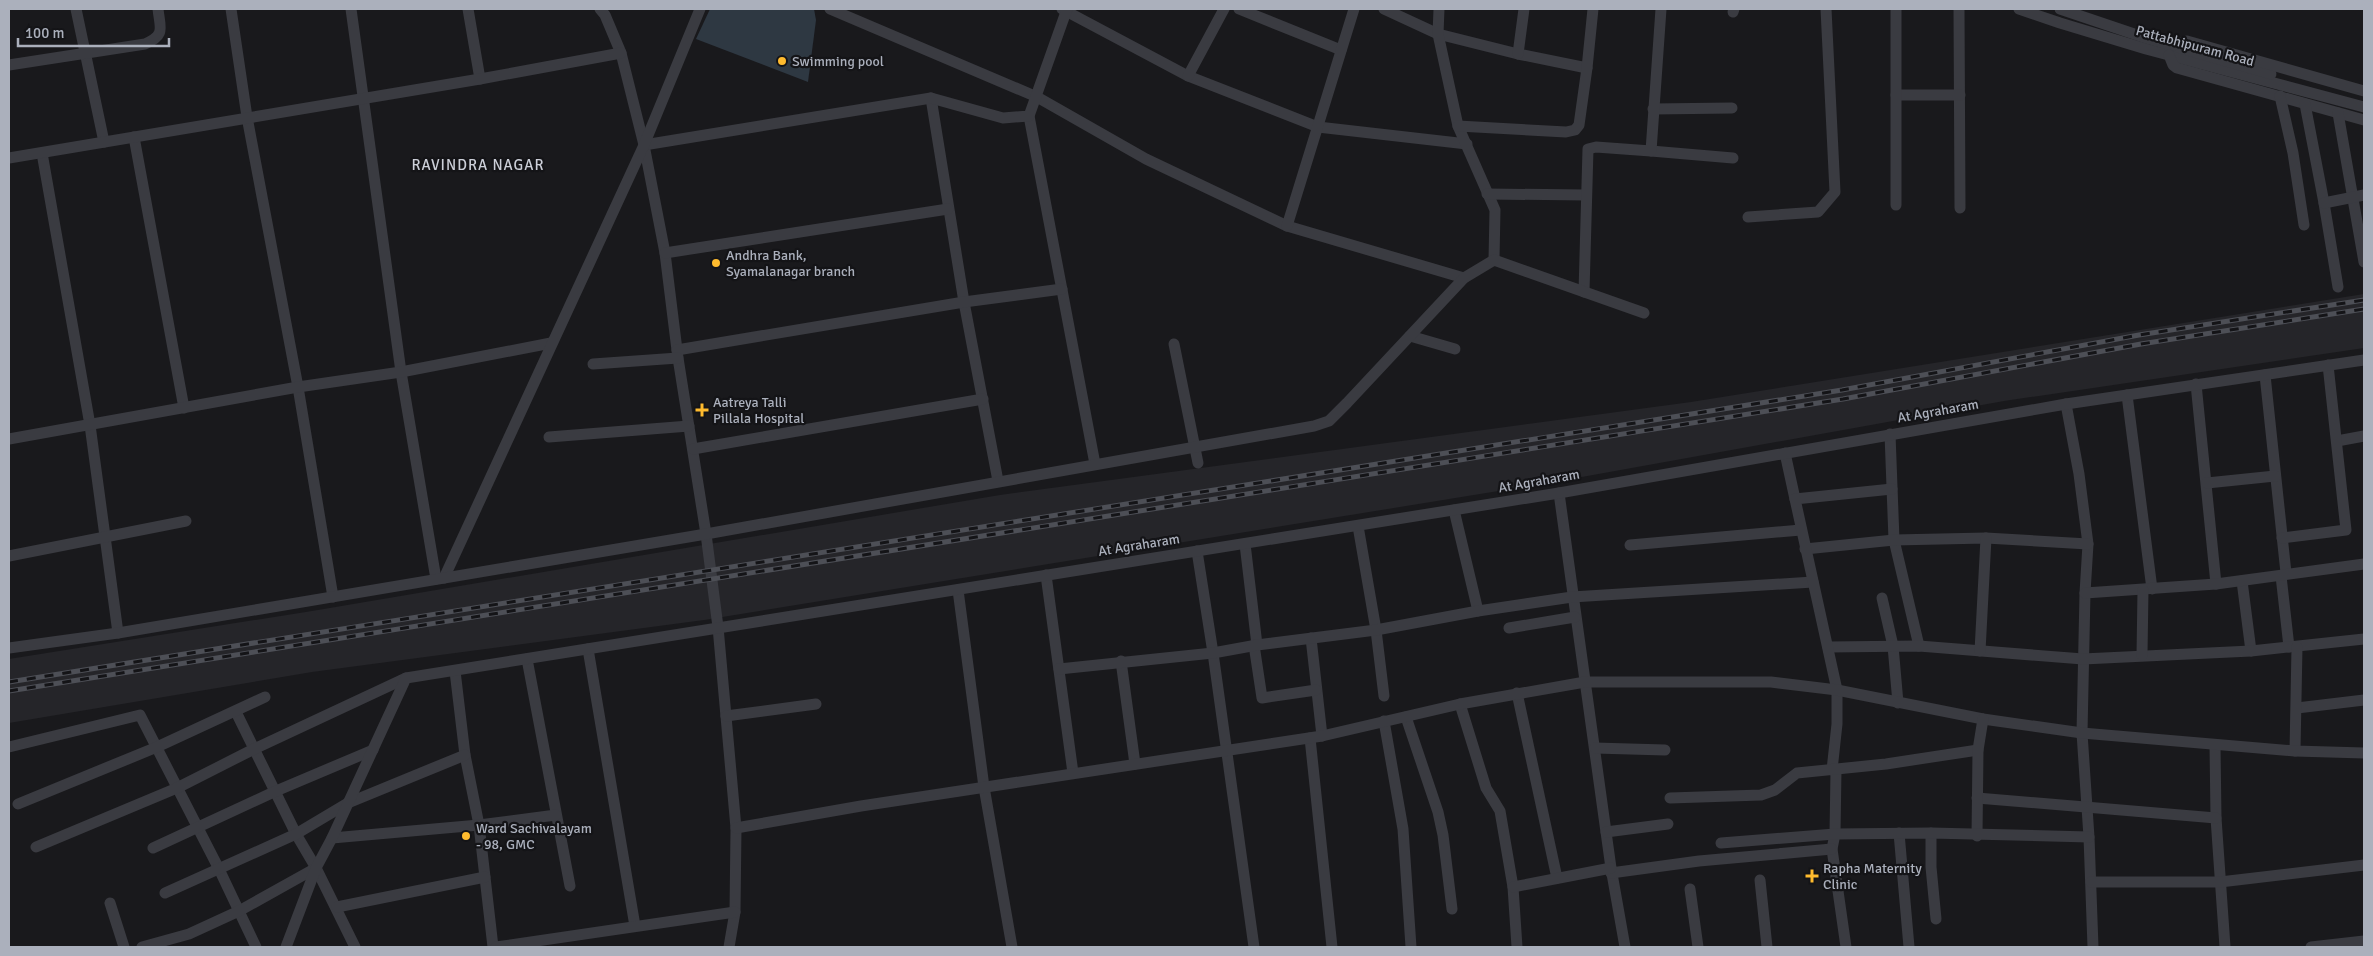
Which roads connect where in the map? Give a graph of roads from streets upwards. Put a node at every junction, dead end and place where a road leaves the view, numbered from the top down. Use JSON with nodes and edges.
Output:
{"nodes":[{"id":1,"x":76,"y":9,"type":"edge"},
{"id":2,"x":158,"y":9,"type":"edge"},
{"id":3,"x":231,"y":9,"type":"edge"},
{"id":4,"x":351,"y":9,"type":"edge"},
{"id":5,"x":468,"y":9,"type":"edge"},
{"id":6,"x":600,"y":9,"type":"edge"},
{"id":7,"x":700,"y":9,"type":"edge"},
{"id":8,"x":830,"y":9,"type":"edge"},
{"id":9,"x":1065,"y":9,"type":"edge"},
{"id":10,"x":1224,"y":9,"type":"edge"},
{"id":11,"x":1238,"y":9,"type":"edge"},
{"id":12,"x":1354,"y":9,"type":"edge"},
{"id":13,"x":1384,"y":9,"type":"edge"},
{"id":14,"x":1439,"y":9,"type":"edge"},
{"id":15,"x":1524,"y":9,"type":"edge"},
{"id":16,"x":1592,"y":9,"type":"edge"},
{"id":17,"x":1661,"y":9,"type":"edge"},
{"id":18,"x":1826,"y":9,"type":"edge"},
{"id":19,"x":1896,"y":9,"type":"edge"},
{"id":20,"x":1958,"y":9,"type":"edge"},
{"id":21,"x":2019,"y":9,"type":"edge"},
{"id":22,"x":2060,"y":9,"type":"edge"},
{"id":23,"x":2034,"y":12,"type":"edge"},
{"id":24,"x":1438,"y":34,"type":"junction"},
{"id":25,"x":1341,"y":50,"type":"junction"},
{"id":26,"x":2171,"y":50,"type":"junction"},
{"id":27,"x":622,"y":53,"type":"junction"},
{"id":28,"x":85,"y":54,"type":"junction"},
{"id":29,"x":1518,"y":54,"type":"junction"},
{"id":30,"x":2203,"y":60,"type":"junction"},
{"id":31,"x":9,"y":65,"type":"edge"},
{"id":32,"x":1587,"y":68,"type":"junction"},
{"id":33,"x":1188,"y":76,"type":"junction"},
{"id":34,"x":480,"y":80,"type":"junction"},
{"id":35,"x":2364,"y":91,"type":"edge"},
{"id":36,"x":1896,"y":95,"type":"junction"},
{"id":37,"x":1960,"y":95,"type":"junction"},
{"id":38,"x":2280,"y":96,"type":"junction"},
{"id":39,"x":1037,"y":97,"type":"junction"},
{"id":40,"x":364,"y":98,"type":"junction"},
{"id":41,"x":931,"y":98,"type":"junction"},
{"id":42,"x":2364,"y":100,"type":"edge"},
{"id":43,"x":2305,"y":104,"type":"junction"},
{"id":44,"x":2364,"y":107,"type":"edge"},
{"id":45,"x":1732,"y":108,"type":"dead end"},
{"id":46,"x":1653,"y":109,"type":"junction"},
{"id":47,"x":2338,"y":113,"type":"junction"},
{"id":48,"x":1029,"y":116,"type":"junction"},
{"id":49,"x":248,"y":117,"type":"junction"},
{"id":50,"x":2364,"y":120,"type":"edge"},
{"id":51,"x":1458,"y":126,"type":"junction"},
{"id":52,"x":1318,"y":127,"type":"junction"},
{"id":53,"x":134,"y":138,"type":"junction"},
{"id":54,"x":104,"y":142,"type":"junction"},
{"id":55,"x":1467,"y":144,"type":"junction"},
{"id":56,"x":644,"y":145,"type":"junction"},
{"id":57,"x":1651,"y":151,"type":"junction"},
{"id":58,"x":42,"y":152,"type":"junction"},
{"id":59,"x":9,"y":158,"type":"edge"},
{"id":60,"x":1733,"y":158,"type":"dead end"},
{"id":61,"x":1487,"y":194,"type":"junction"},
{"id":62,"x":1586,"y":195,"type":"junction"},
{"id":63,"x":2359,"y":196,"type":"edge"},
{"id":64,"x":2324,"y":202,"type":"junction"},
{"id":65,"x":1896,"y":205,"type":"dead end"},
{"id":66,"x":1960,"y":208,"type":"dead end"},
{"id":67,"x":948,"y":209,"type":"junction"},
{"id":68,"x":1748,"y":217,"type":"dead end"},
{"id":69,"x":2304,"y":224,"type":"dead end"},
{"id":70,"x":1287,"y":226,"type":"junction"},
{"id":71,"x":665,"y":253,"type":"junction"},
{"id":72,"x":1494,"y":260,"type":"junction"},
{"id":73,"x":2364,"y":262,"type":"edge"},
{"id":74,"x":1464,"y":278,"type":"junction"},
{"id":75,"x":2338,"y":287,"type":"dead end"},
{"id":76,"x":1062,"y":289,"type":"junction"},
{"id":77,"x":1584,"y":292,"type":"junction"},
{"id":78,"x":964,"y":302,"type":"junction"},
{"id":79,"x":1644,"y":313,"type":"dead end"},
{"id":80,"x":1410,"y":336,"type":"junction"},
{"id":81,"x":551,"y":343,"type":"junction"},
{"id":82,"x":1174,"y":344,"type":"dead end"},
{"id":83,"x":1454,"y":349,"type":"dead end"},
{"id":84,"x":677,"y":354,"type":"junction"},
{"id":85,"x":2364,"y":360,"type":"edge"},
{"id":86,"x":593,"y":364,"type":"dead end"},
{"id":87,"x":2328,"y":366,"type":"junction"},
{"id":88,"x":401,"y":372,"type":"junction"},
{"id":89,"x":2265,"y":375,"type":"junction"},
{"id":90,"x":2196,"y":384,"type":"junction"},
{"id":91,"x":298,"y":387,"type":"junction"},
{"id":92,"x":2127,"y":395,"type":"junction"},
{"id":93,"x":983,"y":399,"type":"junction"},
{"id":94,"x":2066,"y":404,"type":"junction"},
{"id":95,"x":184,"y":408,"type":"junction"},
{"id":96,"x":90,"y":425,"type":"junction"},
{"id":97,"x":689,"y":426,"type":"junction"},
{"id":98,"x":1890,"y":434,"type":"junction"},
{"id":99,"x":2364,"y":436,"type":"edge"},
{"id":100,"x":549,"y":437,"type":"dead end"},
{"id":101,"x":9,"y":439,"type":"edge"},
{"id":102,"x":2337,"y":441,"type":"junction"},
{"id":103,"x":1196,"y":446,"type":"junction"},
{"id":104,"x":693,"y":449,"type":"junction"},
{"id":105,"x":1784,"y":453,"type":"junction"},
{"id":106,"x":1198,"y":463,"type":"dead end"},
{"id":107,"x":1096,"y":464,"type":"junction"},
{"id":108,"x":2274,"y":476,"type":"junction"},
{"id":109,"x":998,"y":481,"type":"junction"},
{"id":110,"x":2207,"y":483,"type":"junction"},
{"id":111,"x":1892,"y":489,"type":"junction"},
{"id":112,"x":1559,"y":493,"type":"junction"},
{"id":113,"x":1795,"y":499,"type":"junction"},
{"id":114,"x":1454,"y":510,"type":"junction"},
{"id":115,"x":186,"y":521,"type":"dead end"},
{"id":116,"x":1358,"y":526,"type":"junction"},
{"id":117,"x":1801,"y":530,"type":"junction"},
{"id":118,"x":706,"y":534,"type":"junction"},
{"id":119,"x":104,"y":537,"type":"junction"},
{"id":120,"x":1986,"y":538,"type":"junction"},
{"id":121,"x":2282,"y":538,"type":"junction"},
{"id":122,"x":1894,"y":540,"type":"junction"},
{"id":123,"x":1245,"y":544,"type":"junction"},
{"id":124,"x":2088,"y":544,"type":"junction"},
{"id":125,"x":1630,"y":545,"type":"dead end"},
{"id":126,"x":1805,"y":549,"type":"junction"},
{"id":127,"x":1196,"y":552,"type":"junction"},
{"id":128,"x":9,"y":556,"type":"edge"},
{"id":129,"x":2364,"y":564,"type":"edge"},
{"id":130,"x":1046,"y":575,"type":"junction"},
{"id":131,"x":2284,"y":575,"type":"junction"},
{"id":132,"x":440,"y":578,"type":"junction"},
{"id":133,"x":2242,"y":581,"type":"junction"},
{"id":134,"x":1813,"y":582,"type":"junction"},
{"id":135,"x":2216,"y":584,"type":"junction"},
{"id":136,"x":2147,"y":589,"type":"junction"},
{"id":137,"x":958,"y":590,"type":"junction"},
{"id":138,"x":2085,"y":593,"type":"junction"},
{"id":139,"x":333,"y":597,"type":"junction"},
{"id":140,"x":1572,"y":597,"type":"junction"},
{"id":141,"x":1882,"y":598,"type":"dead end"},
{"id":142,"x":1478,"y":611,"type":"junction"},
{"id":143,"x":1575,"y":617,"type":"junction"},
{"id":144,"x":718,"y":627,"type":"junction"},
{"id":145,"x":1509,"y":628,"type":"dead end"},
{"id":146,"x":1376,"y":630,"type":"junction"},
{"id":147,"x":118,"y":634,"type":"junction"},
{"id":148,"x":1311,"y":638,"type":"junction"},
{"id":149,"x":2364,"y":639,"type":"edge"},
{"id":150,"x":1256,"y":645,"type":"junction"},
{"id":151,"x":1893,"y":646,"type":"junction"},
{"id":152,"x":1920,"y":646,"type":"junction"},
{"id":153,"x":2293,"y":647,"type":"junction"},
{"id":154,"x":9,"y":648,"type":"edge"},
{"id":155,"x":1828,"y":648,"type":"junction"},
{"id":156,"x":588,"y":649,"type":"junction"},
{"id":157,"x":1980,"y":651,"type":"junction"},
{"id":158,"x":2251,"y":651,"type":"junction"},
{"id":159,"x":1213,"y":653,"type":"junction"},
{"id":160,"x":2142,"y":655,"type":"junction"},
{"id":161,"x":527,"y":659,"type":"junction"},
{"id":162,"x":2083,"y":659,"type":"junction"},
{"id":163,"x":1121,"y":661,"type":"junction"},
{"id":164,"x":1060,"y":669,"type":"junction"},
{"id":165,"x":455,"y":671,"type":"junction"},
{"id":166,"x":406,"y":678,"type":"junction"},
{"id":167,"x":1586,"y":682,"type":"junction"},
{"id":168,"x":1316,"y":690,"type":"junction"},
{"id":169,"x":1836,"y":690,"type":"junction"},
{"id":170,"x":1518,"y":693,"type":"junction"},
{"id":171,"x":1384,"y":696,"type":"dead end"},
{"id":172,"x":265,"y":697,"type":"dead end"},
{"id":173,"x":2364,"y":700,"type":"edge"},
{"id":174,"x":1898,"y":703,"type":"junction"},
{"id":175,"x":816,"y":704,"type":"dead end"},
{"id":176,"x":1460,"y":704,"type":"junction"},
{"id":177,"x":2297,"y":708,"type":"junction"},
{"id":178,"x":236,"y":712,"type":"junction"},
{"id":179,"x":726,"y":716,"type":"junction"},
{"id":180,"x":1406,"y":717,"type":"junction"},
{"id":181,"x":1983,"y":718,"type":"junction"},
{"id":182,"x":1384,"y":721,"type":"junction"},
{"id":183,"x":2082,"y":733,"type":"junction"},
{"id":184,"x":1322,"y":736,"type":"junction"},
{"id":185,"x":1310,"y":738,"type":"junction"},
{"id":186,"x":2215,"y":745,"type":"junction"},
{"id":187,"x":9,"y":747,"type":"edge"},
{"id":188,"x":157,"y":747,"type":"junction"},
{"id":189,"x":254,"y":748,"type":"junction"},
{"id":190,"x":1595,"y":748,"type":"junction"},
{"id":191,"x":373,"y":750,"type":"junction"},
{"id":192,"x":1665,"y":750,"type":"dead end"},
{"id":193,"x":1978,"y":750,"type":"junction"},
{"id":194,"x":1227,"y":751,"type":"junction"},
{"id":195,"x":2295,"y":751,"type":"junction"},
{"id":196,"x":2364,"y":753,"type":"edge"},
{"id":197,"x":465,"y":755,"type":"junction"},
{"id":198,"x":1135,"y":764,"type":"junction"},
{"id":199,"x":1834,"y":770,"type":"junction"},
{"id":200,"x":1074,"y":773,"type":"junction"},
{"id":201,"x":984,"y":787,"type":"junction"},
{"id":202,"x":177,"y":788,"type":"junction"},
{"id":203,"x":276,"y":791,"type":"junction"},
{"id":204,"x":1670,"y":798,"type":"dead end"},
{"id":205,"x":1977,"y":798,"type":"junction"},
{"id":206,"x":18,"y":804,"type":"dead end"},
{"id":207,"x":348,"y":804,"type":"junction"},
{"id":208,"x":2088,"y":808,"type":"junction"},
{"id":209,"x":556,"y":815,"type":"junction"},
{"id":210,"x":2216,"y":818,"type":"junction"},
{"id":211,"x":1668,"y":824,"type":"dead end"},
{"id":212,"x":479,"y":825,"type":"junction"},
{"id":213,"x":198,"y":828,"type":"junction"},
{"id":214,"x":736,"y":828,"type":"junction"},
{"id":215,"x":1606,"y":832,"type":"junction"},
{"id":216,"x":1899,"y":833,"type":"junction"},
{"id":217,"x":1931,"y":833,"type":"junction"},
{"id":218,"x":296,"y":834,"type":"junction"},
{"id":219,"x":1835,"y":834,"type":"junction"},
{"id":220,"x":1977,"y":836,"type":"junction"},
{"id":221,"x":2090,"y":837,"type":"junction"},
{"id":222,"x":332,"y":838,"type":"junction"},
{"id":223,"x":1721,"y":843,"type":"dead end"},
{"id":224,"x":36,"y":848,"type":"dead end"},
{"id":225,"x":153,"y":848,"type":"dead end"},
{"id":226,"x":1832,"y":849,"type":"junction"},
{"id":227,"x":2364,"y":864,"type":"edge"},
{"id":228,"x":316,"y":868,"type":"junction"},
{"id":229,"x":219,"y":869,"type":"junction"},
{"id":230,"x":1611,"y":871,"type":"junction"},
{"id":231,"x":485,"y":877,"type":"junction"},
{"id":232,"x":1557,"y":878,"type":"junction"},
{"id":233,"x":1760,"y":880,"type":"dead end"},
{"id":234,"x":2091,"y":882,"type":"junction"},
{"id":235,"x":2220,"y":882,"type":"junction"},
{"id":236,"x":570,"y":886,"type":"dead end"},
{"id":237,"x":1513,"y":887,"type":"junction"},
{"id":238,"x":1690,"y":889,"type":"dead end"},
{"id":239,"x":166,"y":893,"type":"dead end"},
{"id":240,"x":110,"y":903,"type":"dead end"},
{"id":241,"x":337,"y":907,"type":"junction"},
{"id":242,"x":1452,"y":909,"type":"dead end"},
{"id":243,"x":239,"y":911,"type":"junction"},
{"id":244,"x":734,"y":912,"type":"junction"},
{"id":245,"x":1936,"y":919,"type":"dead end"},
{"id":246,"x":635,"y":926,"type":"junction"},
{"id":247,"x":2364,"y":941,"type":"edge"},
{"id":248,"x":293,"y":942,"type":"edge"},
{"id":249,"x":124,"y":947,"type":"edge"},
{"id":250,"x":142,"y":947,"type":"edge"},
{"id":251,"x":256,"y":947,"type":"edge"},
{"id":252,"x":286,"y":947,"type":"edge"},
{"id":253,"x":355,"y":947,"type":"edge"},
{"id":254,"x":495,"y":947,"type":"edge"},
{"id":255,"x":729,"y":947,"type":"edge"},
{"id":256,"x":1012,"y":947,"type":"edge"},
{"id":257,"x":1254,"y":947,"type":"edge"},
{"id":258,"x":1332,"y":947,"type":"edge"},
{"id":259,"x":1411,"y":947,"type":"edge"},
{"id":260,"x":1517,"y":947,"type":"edge"},
{"id":261,"x":1625,"y":947,"type":"edge"},
{"id":262,"x":1698,"y":947,"type":"edge"},
{"id":263,"x":1767,"y":947,"type":"edge"},
{"id":264,"x":1846,"y":947,"type":"edge"},
{"id":265,"x":1909,"y":947,"type":"edge"},
{"id":266,"x":2093,"y":947,"type":"edge"},
{"id":267,"x":2225,"y":947,"type":"edge"},
{"id":268,"x":2310,"y":947,"type":"edge"}],
"edges":[{"from":1,"to":28,"type":"street"},
{"from":2,"to":28,"type":"street"},
{"from":3,"to":49,"type":"street"},
{"from":4,"to":40,"type":"street"},
{"from":5,"to":34,"type":"street"},
{"from":6,"to":27,"type":"street"},
{"from":7,"to":56,"type":"street"},
{"from":8,"to":39,"type":"street"},
{"from":9,"to":33,"type":"street"},
{"from":9,"to":39,"type":"street"},
{"from":10,"to":33,"type":"street"},
{"from":11,"to":25,"type":"street"},
{"from":12,"to":25,"type":"street"},
{"from":13,"to":24,"type":"street"},
{"from":14,"to":24,"type":"street"},
{"from":15,"to":29,"type":"street"},
{"from":16,"to":32,"type":"street"},
{"from":17,"to":46,"type":"street"},
{"from":18,"to":68,"type":"street"},
{"from":19,"to":36,"type":"street"},
{"from":20,"to":37,"type":"street"},
{"from":21,"to":23,"type":"street","name":"Pattabhipuram Road"},
{"from":22,"to":26,"type":"street","name":"Pattabhipuram Road"},
{"from":23,"to":26,"type":"street","name":"Pattabhipuram Road"},
{"from":24,"to":29,"type":"street"},
{"from":24,"to":51,"type":"street"},
{"from":25,"to":52,"type":"street"},
{"from":26,"to":30,"type":"street","name":"Pattabhipuram Road"},
{"from":26,"to":35,"type":"street"},
{"from":26,"to":38,"type":"street"},
{"from":27,"to":34,"type":"street"},
{"from":27,"to":56,"type":"street"},
{"from":28,"to":31,"type":"street"},
{"from":28,"to":54,"type":"street"},
{"from":29,"to":32,"type":"street"},
{"from":30,"to":42,"type":"street","name":"Pattabhipuram Road"},
{"from":30,"to":44,"type":"street","name":"Pattabhipuram Road"},
{"from":32,"to":51,"type":"street"},
{"from":33,"to":52,"type":"street"},
{"from":34,"to":40,"type":"street"},
{"from":36,"to":37,"type":"street"},
{"from":36,"to":65,"type":"street"},
{"from":37,"to":66,"type":"street"},
{"from":38,"to":43,"type":"street"},
{"from":38,"to":69,"type":"street"},
{"from":39,"to":48,"type":"street"},
{"from":39,"to":70,"type":"street"},
{"from":40,"to":49,"type":"street"},
{"from":40,"to":88,"type":"street"},
{"from":41,"to":48,"type":"street"},
{"from":41,"to":56,"type":"street"},
{"from":41,"to":67,"type":"street"},
{"from":43,"to":47,"type":"street"},
{"from":43,"to":64,"type":"street"},
{"from":45,"to":46,"type":"street"},
{"from":46,"to":57,"type":"street"},
{"from":47,"to":50,"type":"street"},
{"from":47,"to":63,"type":"street"},
{"from":48,"to":76,"type":"street"},
{"from":49,"to":53,"type":"street"},
{"from":49,"to":91,"type":"street"},
{"from":51,"to":55,"type":"street"},
{"from":52,"to":55,"type":"street"},
{"from":52,"to":70,"type":"street"},
{"from":53,"to":54,"type":"street"},
{"from":53,"to":95,"type":"street"},
{"from":54,"to":58,"type":"street"},
{"from":55,"to":61,"type":"street"},
{"from":56,"to":71,"type":"street"},
{"from":56,"to":81,"type":"street"},
{"from":57,"to":60,"type":"street"},
{"from":57,"to":62,"type":"street"},
{"from":58,"to":59,"type":"street"},
{"from":58,"to":96,"type":"street"},
{"from":61,"to":62,"type":"street"},
{"from":61,"to":72,"type":"street"},
{"from":62,"to":77,"type":"street"},
{"from":63,"to":64,"type":"street"},
{"from":63,"to":73,"type":"street"},
{"from":64,"to":75,"type":"street"},
{"from":67,"to":71,"type":"street"},
{"from":67,"to":78,"type":"street"},
{"from":70,"to":74,"type":"street"},
{"from":71,"to":84,"type":"street"},
{"from":72,"to":74,"type":"street"},
{"from":72,"to":77,"type":"street"},
{"from":74,"to":80,"type":"street"},
{"from":76,"to":78,"type":"street"},
{"from":76,"to":107,"type":"street"},
{"from":77,"to":79,"type":"street"},
{"from":78,"to":84,"type":"street"},
{"from":78,"to":93,"type":"street"},
{"from":80,"to":83,"type":"street"},
{"from":80,"to":103,"type":"street"},
{"from":81,"to":88,"type":"street"},
{"from":81,"to":132,"type":"street"},
{"from":82,"to":103,"type":"street"},
{"from":84,"to":86,"type":"street"},
{"from":84,"to":97,"type":"street"},
{"from":85,"to":87,"type":"street","name":"At Agraharam"},
{"from":87,"to":89,"type":"street","name":"At Agraharam"},
{"from":87,"to":102,"type":"street"},
{"from":88,"to":91,"type":"street"},
{"from":88,"to":132,"type":"street"},
{"from":89,"to":90,"type":"street","name":"At Agraharam"},
{"from":89,"to":108,"type":"street"},
{"from":90,"to":92,"type":"street","name":"At Agraharam"},
{"from":90,"to":110,"type":"street"},
{"from":91,"to":95,"type":"street"},
{"from":91,"to":139,"type":"street"},
{"from":92,"to":94,"type":"street","name":"At Agraharam"},
{"from":92,"to":136,"type":"street"},
{"from":93,"to":104,"type":"street"},
{"from":93,"to":109,"type":"street"},
{"from":94,"to":98,"type":"street","name":"At Agraharam"},
{"from":94,"to":124,"type":"street"},
{"from":95,"to":96,"type":"street"},
{"from":96,"to":101,"type":"street"},
{"from":96,"to":119,"type":"street"},
{"from":97,"to":100,"type":"street"},
{"from":97,"to":104,"type":"street"},
{"from":98,"to":105,"type":"street","name":"At Agraharam"},
{"from":98,"to":111,"type":"street"},
{"from":99,"to":102,"type":"street"},
{"from":102,"to":121,"type":"street"},
{"from":103,"to":106,"type":"street"},
{"from":103,"to":107,"type":"street"},
{"from":104,"to":118,"type":"street"},
{"from":105,"to":112,"type":"street","name":"At Agraharam"},
{"from":105,"to":113,"type":"street"},
{"from":107,"to":109,"type":"street"},
{"from":108,"to":110,"type":"street"},
{"from":108,"to":121,"type":"street"},
{"from":109,"to":118,"type":"street"},
{"from":110,"to":135,"type":"street"},
{"from":111,"to":113,"type":"street"},
{"from":111,"to":122,"type":"street"},
{"from":112,"to":114,"type":"street","name":"At Agraharam"},
{"from":112,"to":140,"type":"street"},
{"from":113,"to":117,"type":"street"},
{"from":114,"to":116,"type":"street","name":"At Agraharam"},
{"from":114,"to":142,"type":"street"},
{"from":115,"to":119,"type":"street"},
{"from":116,"to":123,"type":"street","name":"At Agraharam"},
{"from":116,"to":146,"type":"street"},
{"from":117,"to":125,"type":"street"},
{"from":117,"to":126,"type":"street"},
{"from":118,"to":132,"type":"street"},
{"from":118,"to":144,"type":"street"},
{"from":119,"to":128,"type":"street"},
{"from":119,"to":147,"type":"street"},
{"from":120,"to":122,"type":"street"},
{"from":120,"to":124,"type":"street"},
{"from":120,"to":157,"type":"street"},
{"from":121,"to":131,"type":"street"},
{"from":122,"to":126,"type":"street"},
{"from":122,"to":152,"type":"street"},
{"from":123,"to":127,"type":"street","name":"At Agraharam"},
{"from":123,"to":150,"type":"street"},
{"from":124,"to":138,"type":"street"},
{"from":126,"to":134,"type":"street"},
{"from":127,"to":130,"type":"street","name":"At Agraharam"},
{"from":127,"to":159,"type":"street"},
{"from":129,"to":131,"type":"street"},
{"from":130,"to":137,"type":"street","name":"At Agraharam"},
{"from":130,"to":164,"type":"street"},
{"from":131,"to":133,"type":"street"},
{"from":131,"to":153,"type":"street"},
{"from":132,"to":139,"type":"street"},
{"from":133,"to":135,"type":"street"},
{"from":133,"to":158,"type":"street"},
{"from":134,"to":140,"type":"street"},
{"from":134,"to":155,"type":"street"},
{"from":135,"to":136,"type":"street"},
{"from":136,"to":138,"type":"street"},
{"from":136,"to":160,"type":"street"},
{"from":137,"to":144,"type":"street","name":"At Agraharam"},
{"from":137,"to":201,"type":"street"},
{"from":138,"to":162,"type":"street"},
{"from":139,"to":147,"type":"street"},
{"from":140,"to":142,"type":"street"},
{"from":140,"to":143,"type":"street"},
{"from":141,"to":151,"type":"street"},
{"from":142,"to":146,"type":"street"},
{"from":143,"to":145,"type":"street"},
{"from":143,"to":167,"type":"street"},
{"from":144,"to":156,"type":"street","name":"At Agraharam"},
{"from":144,"to":179,"type":"street"},
{"from":146,"to":148,"type":"street"},
{"from":146,"to":171,"type":"street"},
{"from":147,"to":154,"type":"street"},
{"from":148,"to":150,"type":"street"},
{"from":148,"to":168,"type":"street"},
{"from":149,"to":153,"type":"street"},
{"from":150,"to":159,"type":"street"},
{"from":150,"to":168,"type":"street"},
{"from":151,"to":152,"type":"street"},
{"from":151,"to":155,"type":"street"},
{"from":151,"to":174,"type":"street"},
{"from":152,"to":157,"type":"street"},
{"from":153,"to":158,"type":"street"},
{"from":153,"to":177,"type":"street"},
{"from":155,"to":169,"type":"street"},
{"from":156,"to":161,"type":"street","name":"At Agraharam"},
{"from":156,"to":246,"type":"street"},
{"from":157,"to":162,"type":"street"},
{"from":158,"to":160,"type":"street"},
{"from":159,"to":163,"type":"street"},
{"from":159,"to":194,"type":"street"},
{"from":160,"to":162,"type":"street"},
{"from":161,"to":165,"type":"street","name":"At Agraharam"},
{"from":161,"to":209,"type":"street"},
{"from":162,"to":183,"type":"street"},
{"from":163,"to":164,"type":"street"},
{"from":163,"to":198,"type":"street"},
{"from":164,"to":200,"type":"street"},
{"from":165,"to":166,"type":"street","name":"At Agraharam"},
{"from":165,"to":197,"type":"street"},
{"from":166,"to":189,"type":"street","name":"At Agraharam"},
{"from":166,"to":191,"type":"street"},
{"from":167,"to":169,"type":"street"},
{"from":167,"to":170,"type":"street"},
{"from":167,"to":190,"type":"street"},
{"from":168,"to":184,"type":"street"},
{"from":169,"to":174,"type":"street"},
{"from":169,"to":199,"type":"street"},
{"from":170,"to":176,"type":"street"},
{"from":170,"to":232,"type":"street"},
{"from":172,"to":178,"type":"street"},
{"from":173,"to":177,"type":"street"},
{"from":174,"to":181,"type":"street"},
{"from":175,"to":179,"type":"street"},
{"from":176,"to":180,"type":"street"},
{"from":176,"to":237,"type":"street"},
{"from":177,"to":195,"type":"street"},
{"from":178,"to":188,"type":"street"},
{"from":178,"to":189,"type":"street"},
{"from":179,"to":214,"type":"street"},
{"from":180,"to":182,"type":"street"},
{"from":180,"to":242,"type":"street"},
{"from":181,"to":183,"type":"street"},
{"from":181,"to":193,"type":"street"},
{"from":182,"to":184,"type":"street"},
{"from":182,"to":259,"type":"street"},
{"from":183,"to":186,"type":"street"},
{"from":183,"to":208,"type":"street"},
{"from":184,"to":185,"type":"street"},
{"from":185,"to":194,"type":"street"},
{"from":185,"to":258,"type":"street"},
{"from":186,"to":195,"type":"street"},
{"from":186,"to":210,"type":"street"},
{"from":187,"to":188,"type":"street"},
{"from":188,"to":202,"type":"street"},
{"from":188,"to":206,"type":"street"},
{"from":189,"to":202,"type":"street","name":"At Agraharam"},
{"from":189,"to":203,"type":"street"},
{"from":190,"to":192,"type":"street"},
{"from":190,"to":215,"type":"street"},
{"from":191,"to":203,"type":"street"},
{"from":191,"to":207,"type":"street"},
{"from":193,"to":199,"type":"street"},
{"from":193,"to":205,"type":"street"},
{"from":194,"to":198,"type":"street"},
{"from":194,"to":257,"type":"street"},
{"from":195,"to":196,"type":"street"},
{"from":197,"to":207,"type":"street"},
{"from":197,"to":212,"type":"street"},
{"from":198,"to":200,"type":"street"},
{"from":199,"to":204,"type":"street"},
{"from":199,"to":219,"type":"street"},
{"from":200,"to":201,"type":"street"},
{"from":201,"to":214,"type":"street"},
{"from":201,"to":256,"type":"street"},
{"from":202,"to":213,"type":"street"},
{"from":202,"to":224,"type":"street","name":"At Agraharam"},
{"from":203,"to":213,"type":"street"},
{"from":203,"to":218,"type":"street"},
{"from":205,"to":208,"type":"street"},
{"from":205,"to":220,"type":"street"},
{"from":207,"to":218,"type":"street"},
{"from":207,"to":222,"type":"street"},
{"from":208,"to":210,"type":"street"},
{"from":208,"to":221,"type":"street"},
{"from":209,"to":212,"type":"street"},
{"from":209,"to":236,"type":"street"},
{"from":210,"to":235,"type":"street"},
{"from":211,"to":215,"type":"street"},
{"from":212,"to":222,"type":"street"},
{"from":212,"to":231,"type":"street"},
{"from":213,"to":225,"type":"street"},
{"from":213,"to":229,"type":"street"},
{"from":214,"to":244,"type":"street"},
{"from":215,"to":230,"type":"street"},
{"from":216,"to":217,"type":"street"},
{"from":216,"to":219,"type":"street"},
{"from":216,"to":265,"type":"street"},
{"from":217,"to":220,"type":"street"},
{"from":217,"to":245,"type":"street"},
{"from":218,"to":228,"type":"street"},
{"from":218,"to":229,"type":"street"},
{"from":219,"to":223,"type":"street"},
{"from":219,"to":226,"type":"street"},
{"from":220,"to":221,"type":"street"},
{"from":221,"to":234,"type":"street"},
{"from":222,"to":228,"type":"street"},
{"from":226,"to":230,"type":"street"},
{"from":226,"to":264,"type":"street"},
{"from":227,"to":235,"type":"street"},
{"from":228,"to":241,"type":"street"},
{"from":228,"to":243,"type":"street"},
{"from":228,"to":248,"type":"street"},
{"from":229,"to":239,"type":"street"},
{"from":229,"to":243,"type":"street"},
{"from":230,"to":232,"type":"street"},
{"from":230,"to":261,"type":"street"},
{"from":231,"to":241,"type":"street"},
{"from":231,"to":254,"type":"street"},
{"from":232,"to":237,"type":"street"},
{"from":233,"to":263,"type":"street"},
{"from":234,"to":235,"type":"street"},
{"from":234,"to":266,"type":"street"},
{"from":235,"to":267,"type":"street"},
{"from":237,"to":260,"type":"street"},
{"from":238,"to":262,"type":"street"},
{"from":240,"to":249,"type":"street"},
{"from":241,"to":253,"type":"street"},
{"from":243,"to":250,"type":"street"},
{"from":243,"to":251,"type":"street"},
{"from":244,"to":246,"type":"street"},
{"from":244,"to":255,"type":"street"},
{"from":246,"to":254,"type":"street"},
{"from":247,"to":268,"type":"street"},
{"from":248,"to":252,"type":"street"}]}
